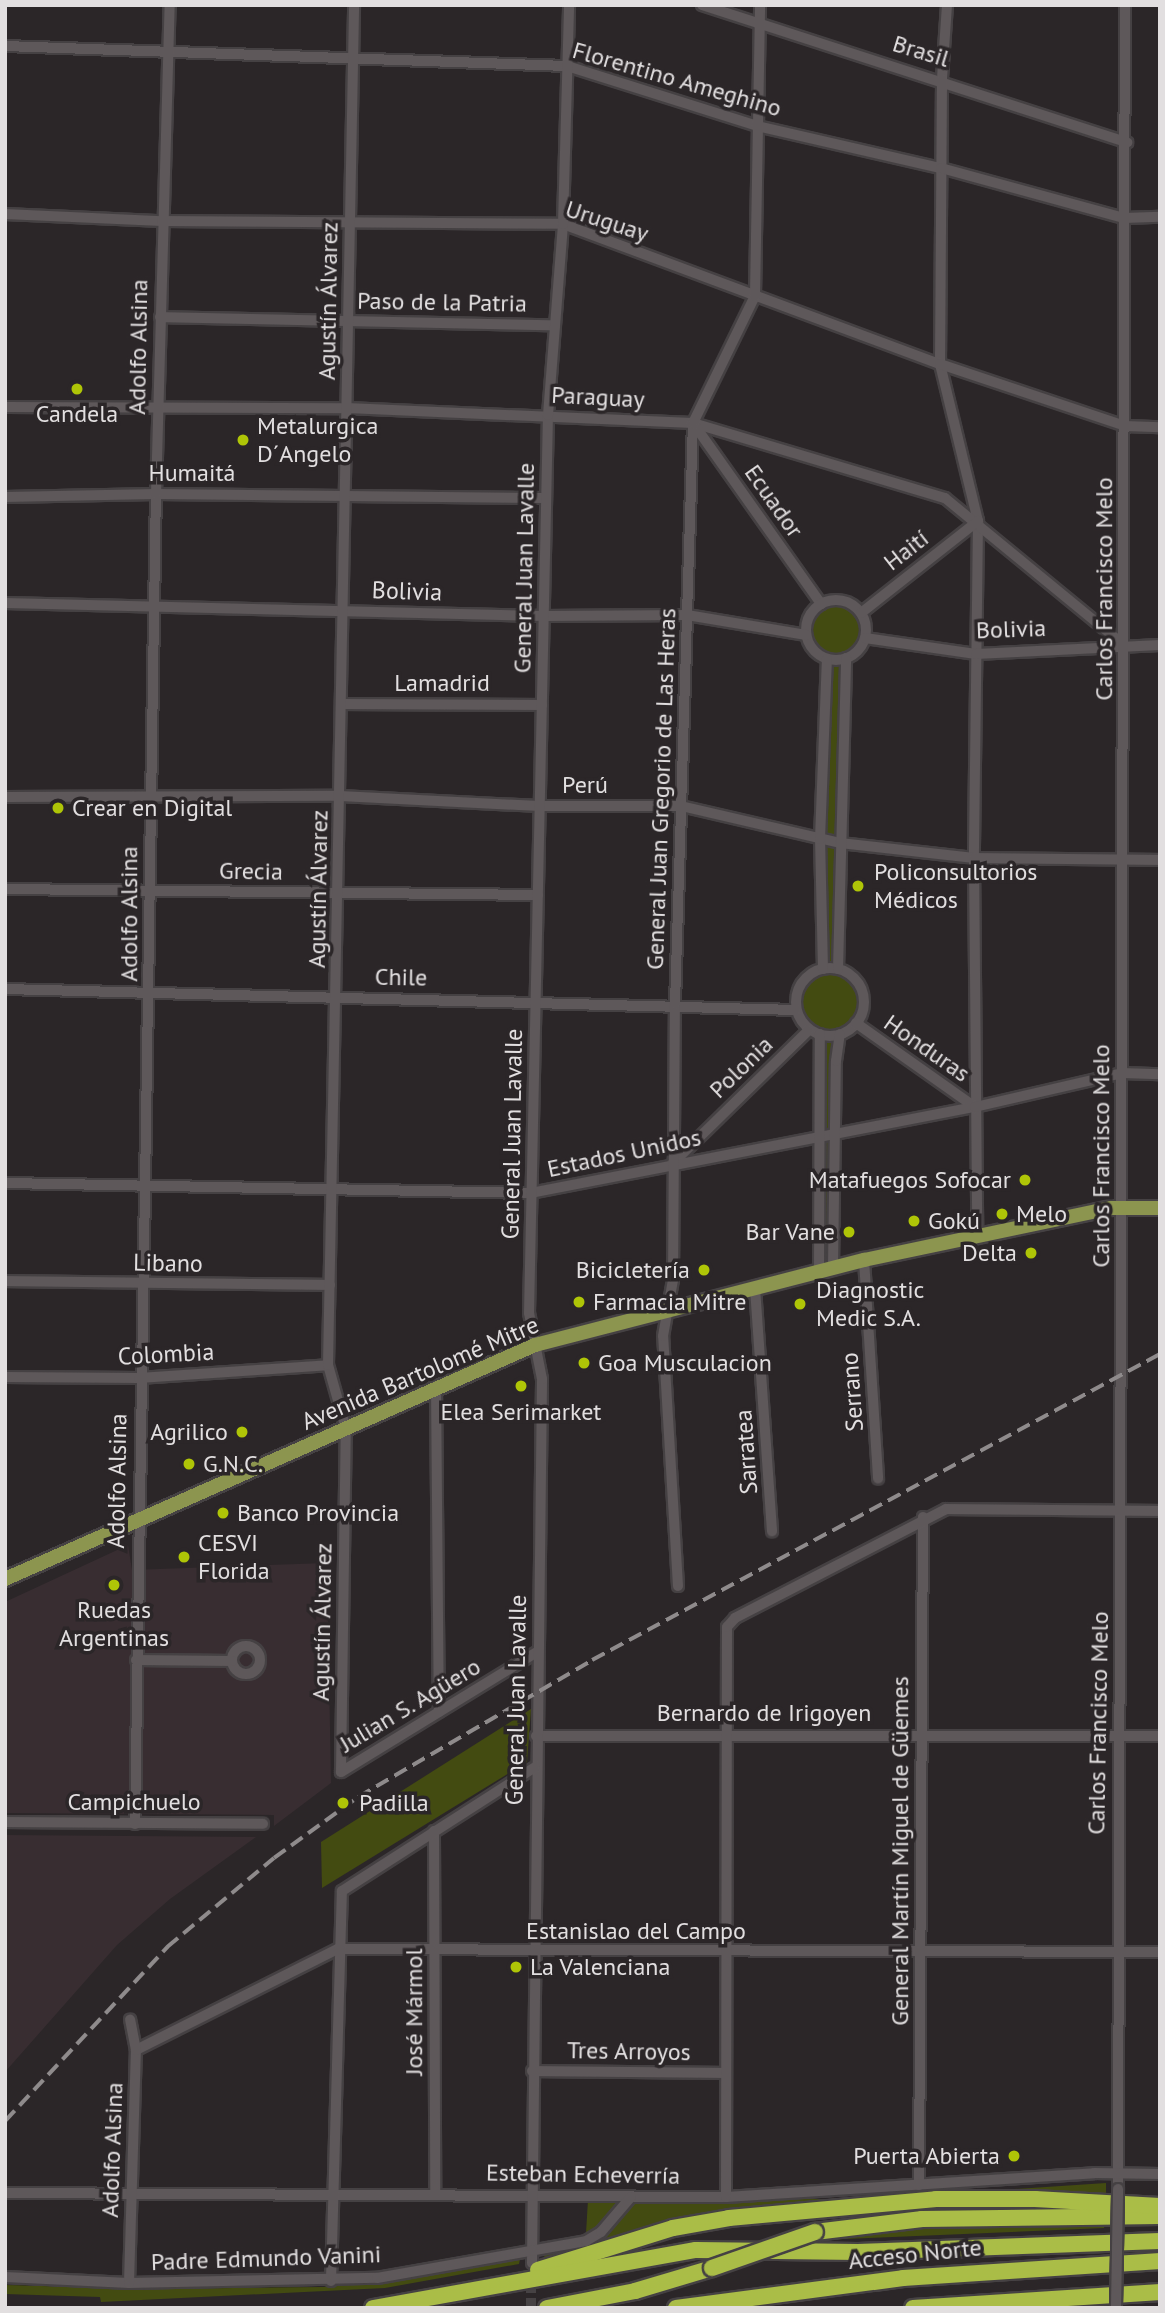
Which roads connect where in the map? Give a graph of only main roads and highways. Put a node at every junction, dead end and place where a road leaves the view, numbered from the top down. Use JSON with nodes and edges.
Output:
{"nodes":[{"id":1,"x":1159,"y":1208,"type":"edge"},
{"id":2,"x":5,"y":1579,"type":"edge"},
{"id":3,"x":1160,"y":2206,"type":"edge"},
{"id":4,"x":1160,"y":2216,"type":"edge"},
{"id":5,"x":1160,"y":2241,"type":"edge"},
{"id":6,"x":1160,"y":2261,"type":"edge"},
{"id":7,"x":500,"y":2285,"type":"junction"},
{"id":8,"x":1160,"y":2292,"type":"edge"},
{"id":9,"x":373,"y":2308,"type":"edge"},
{"id":10,"x":547,"y":2308,"type":"edge"},
{"id":11,"x":676,"y":2308,"type":"edge"},
{"id":12,"x":913,"y":2308,"type":"edge"}],
"edges":[{"from":1,"to":2,"type":"main road","name":"Avenida Bartolomé Mitre"},
{"from":3,"to":7,"type":"highway"},
{"from":4,"to":10,"type":"highway","bridge":true},
{"from":5,"to":7,"type":"highway"},
{"from":6,"to":11,"type":"highway","name":"Acceso Norte"},
{"from":7,"to":9,"type":"highway"},
{"from":8,"to":12,"type":"highway"}]}
